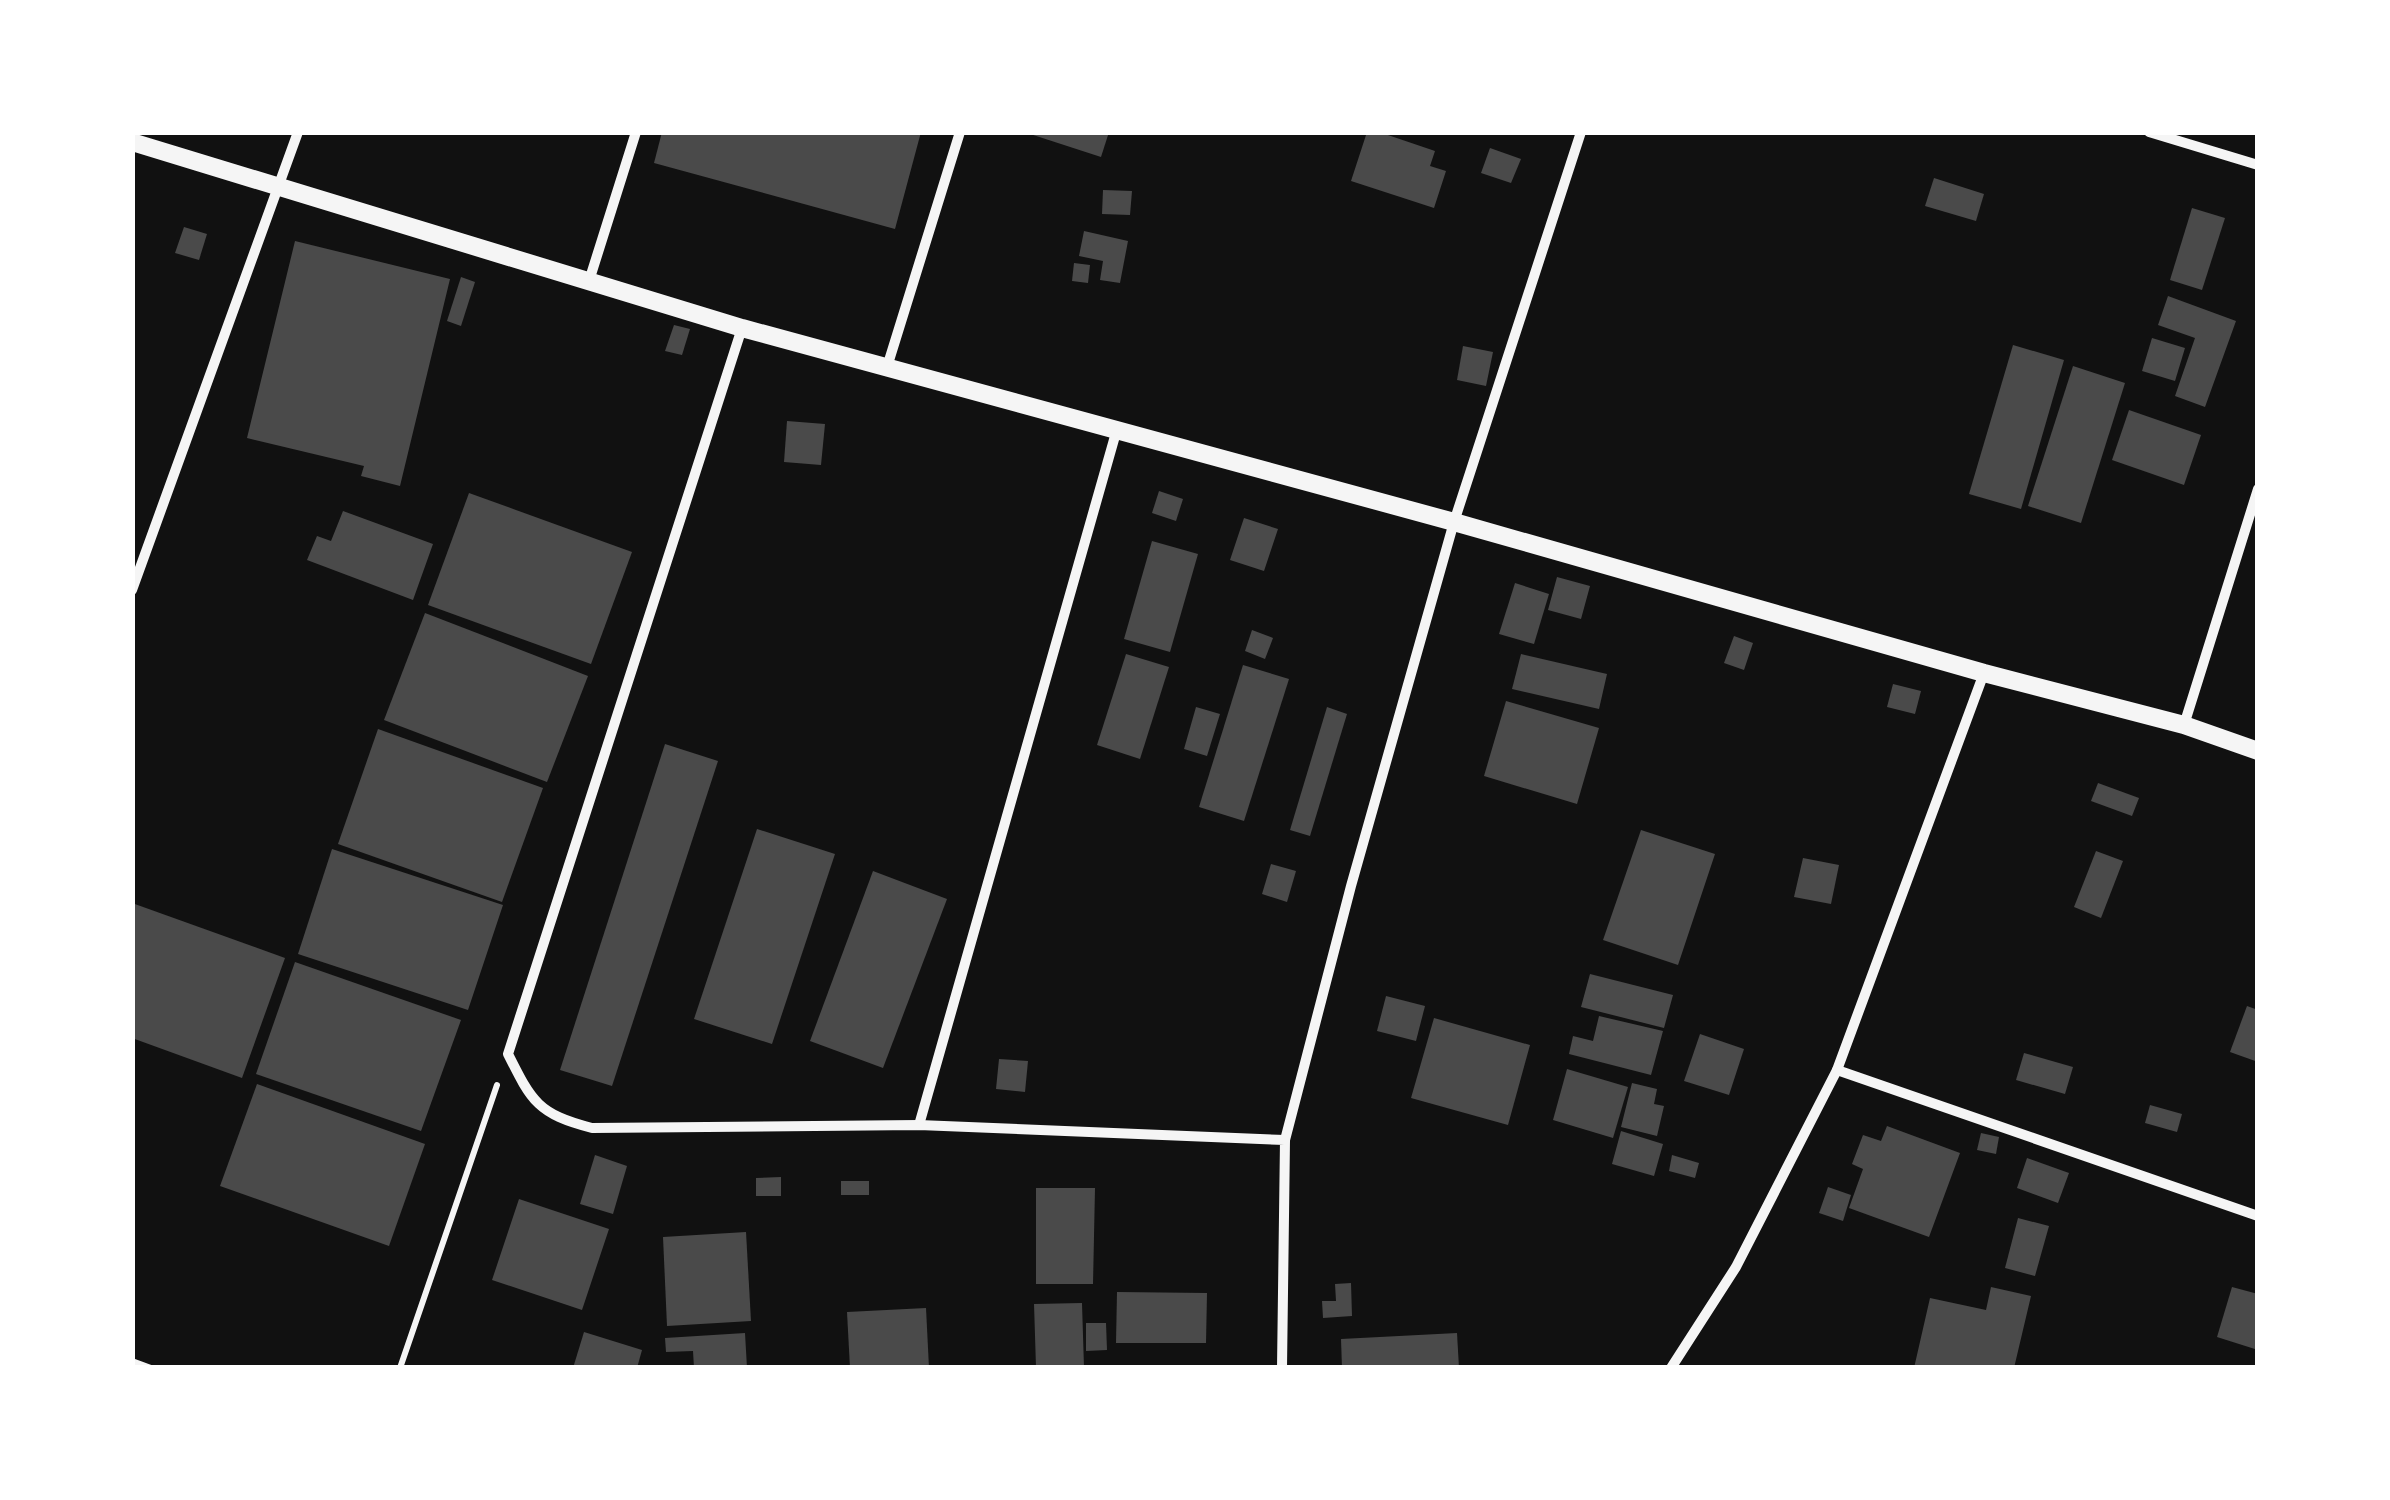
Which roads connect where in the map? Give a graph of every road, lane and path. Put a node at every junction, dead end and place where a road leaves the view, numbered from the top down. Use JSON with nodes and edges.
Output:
{"nodes":[{"id":1,"x":298,"y":132,"type":"edge"},
{"id":2,"x":636,"y":132,"type":"edge"},
{"id":3,"x":960,"y":132,"type":"edge"},
{"id":4,"x":1581,"y":132,"type":"edge"},
{"id":5,"x":2149,"y":132,"type":"edge"},
{"id":6,"x":132,"y":142,"type":"edge"},
{"id":7,"x":2258,"y":166,"type":"edge"},
{"id":8,"x":280,"y":187,"type":"junction"},
{"id":9,"x":590,"y":282,"type":"junction"},
{"id":10,"x":742,"y":328,"type":"junction"},
{"id":11,"x":887,"y":367,"type":"junction"},
{"id":12,"x":1117,"y":429,"type":"junction"},
{"id":13,"x":2258,"y":489,"type":"edge"},
{"id":14,"x":1454,"y":522,"type":"junction"},
{"id":15,"x":132,"y":590,"type":"edge"},
{"id":16,"x":1984,"y":673,"type":"junction"},
{"id":17,"x":2184,"y":725,"type":"junction"},
{"id":18,"x":2258,"y":751,"type":"edge"},
{"id":19,"x":508,"y":1054,"type":"junction"},
{"id":20,"x":1838,"y":1070,"type":"junction"},
{"id":21,"x":918,"y":1126,"type":"junction"},
{"id":22,"x":1284,"y":1140,"type":"junction"},
{"id":23,"x":2258,"y":1216,"type":"edge"},
{"id":24,"x":132,"y":1361,"type":"edge"},
{"id":25,"x":151,"y":1368,"type":"edge"},
{"id":26,"x":400,"y":1368,"type":"edge"},
{"id":27,"x":1282,"y":1368,"type":"edge"},
{"id":28,"x":1671,"y":1368,"type":"edge"}],
"edges":[{"from":1,"to":8,"type":"street"},
{"from":2,"to":9,"type":"street"},
{"from":3,"to":11,"type":"street"},
{"from":4,"to":14,"type":"street"},
{"from":5,"to":7,"type":"street"},
{"from":6,"to":8,"type":"street"},
{"from":8,"to":9,"type":"street"},
{"from":8,"to":15,"type":"street"},
{"from":9,"to":10,"type":"street"},
{"from":10,"to":11,"type":"street"},
{"from":10,"to":19,"type":"street"},
{"from":11,"to":12,"type":"street"},
{"from":12,"to":14,"type":"street"},
{"from":12,"to":21,"type":"street"},
{"from":13,"to":17,"type":"street"},
{"from":14,"to":16,"type":"street"},
{"from":14,"to":22,"type":"street"},
{"from":16,"to":17,"type":"street"},
{"from":16,"to":20,"type":"street"},
{"from":17,"to":18,"type":"street"},
{"from":19,"to":21,"type":"street"},
{"from":19,"to":26,"type":"path"},
{"from":20,"to":23,"type":"street"},
{"from":20,"to":28,"type":"street"},
{"from":21,"to":22,"type":"street"},
{"from":22,"to":27,"type":"street"},
{"from":24,"to":25,"type":"path"}]}
